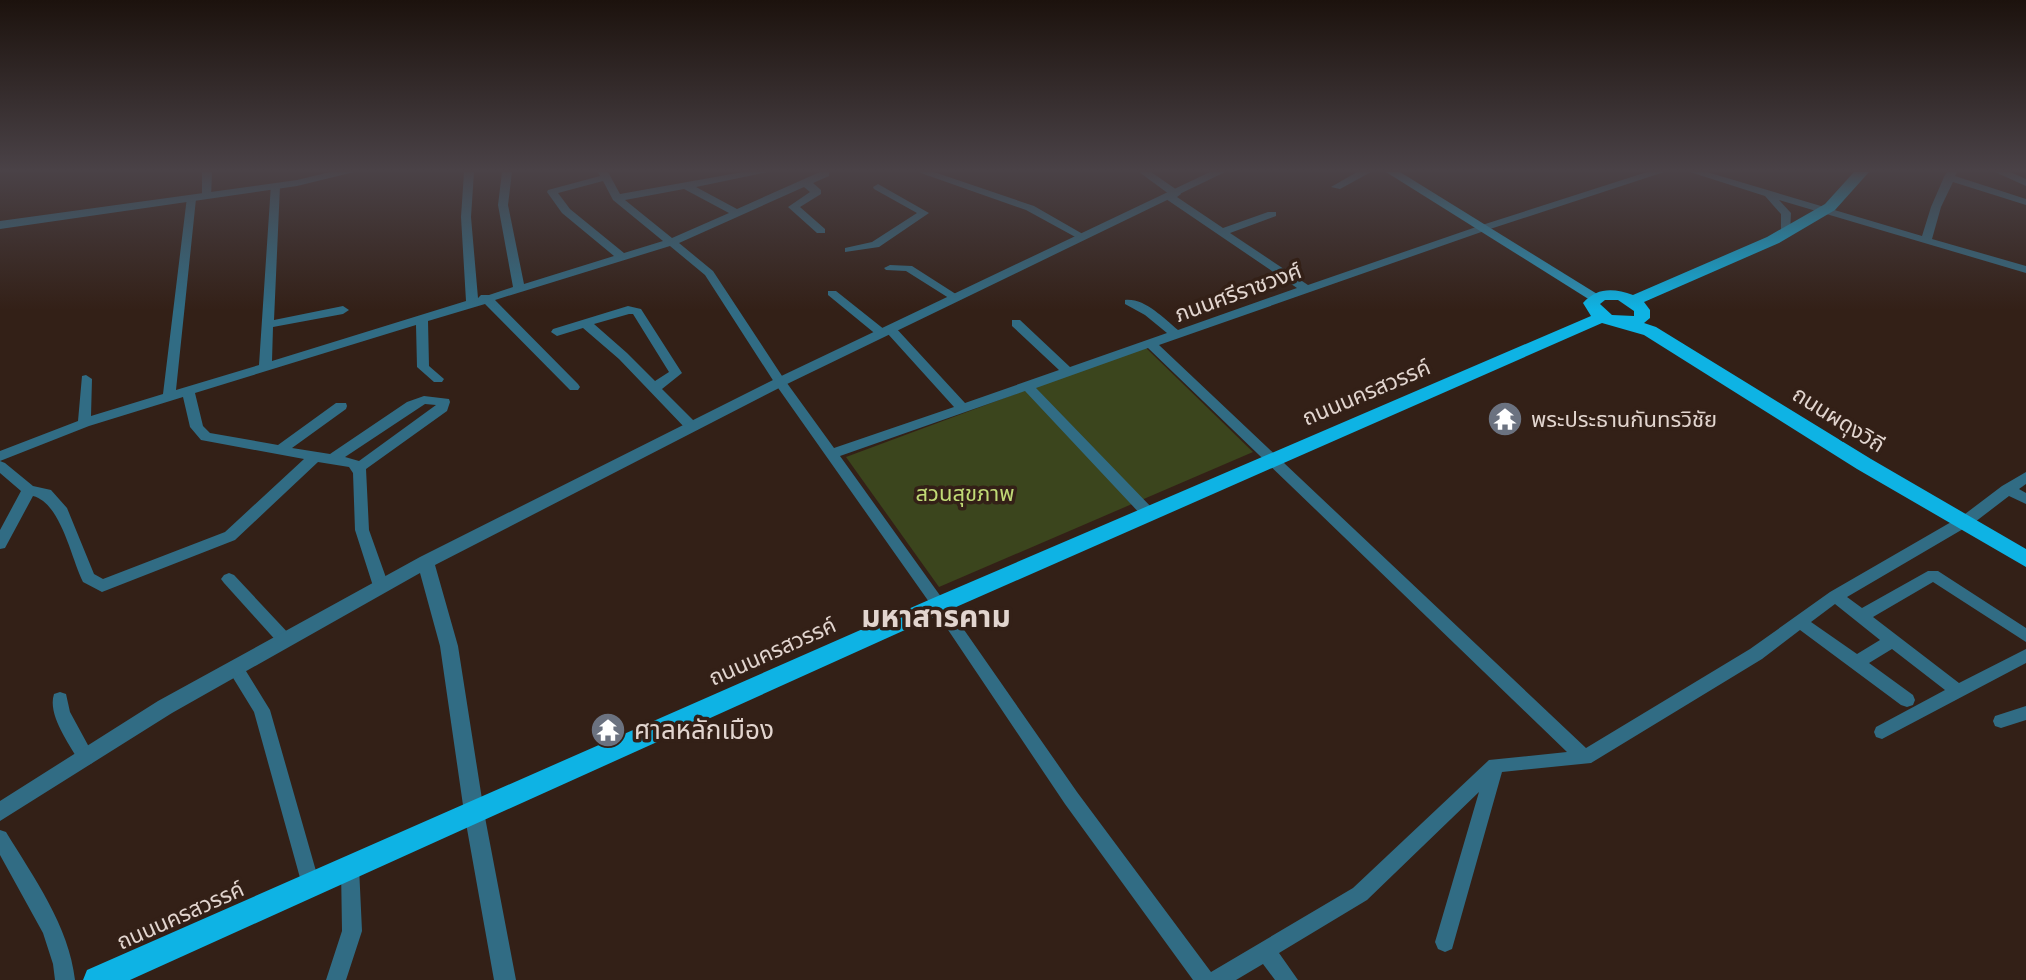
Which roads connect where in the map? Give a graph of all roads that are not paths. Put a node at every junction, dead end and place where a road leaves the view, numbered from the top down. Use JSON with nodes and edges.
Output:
{"nodes":[{"id":1,"x":53,"y":218,"type":"edge"},
{"id":2,"x":189,"y":218,"type":"edge"},
{"id":3,"x":273,"y":218,"type":"edge"},
{"id":4,"x":466,"y":218,"type":"edge"},
{"id":5,"x":505,"y":218,"type":"edge"},
{"id":6,"x":574,"y":218,"type":"edge"},
{"id":7,"x":640,"y":218,"type":"edge"},
{"id":8,"x":726,"y":218,"type":"edge"},
{"id":9,"x":806,"y":218,"type":"edge"},
{"id":10,"x":917,"y":218,"type":"edge"},
{"id":11,"x":1048,"y":218,"type":"edge"},
{"id":12,"x":1125,"y":218,"type":"edge"},
{"id":13,"x":1203,"y":218,"type":"edge"},
{"id":14,"x":1262,"y":218,"type":"edge"},
{"id":15,"x":1466,"y":218,"type":"edge"},
{"id":16,"x":1515,"y":218,"type":"edge"},
{"id":17,"x":1786,"y":218,"type":"edge"},
{"id":18,"x":1812,"y":218,"type":"edge"},
{"id":19,"x":1848,"y":218,"type":"edge"},
{"id":20,"x":1934,"y":218,"type":"edge"},
{"id":21,"x":0,"y":225,"type":"edge"},
{"id":22,"x":1483,"y":228,"type":"junction"},
{"id":23,"x":821,"y":231,"type":"dead end"},
{"id":24,"x":1222,"y":232,"type":"junction"},
{"id":25,"x":1785,"y":233,"type":"junction"},
{"id":26,"x":1083,"y":237,"type":"junction"},
{"id":27,"x":1926,"y":240,"type":"junction"},
{"id":28,"x":669,"y":243,"type":"junction"},
{"id":29,"x":849,"y":250,"type":"dead end"},
{"id":30,"x":622,"y":257,"type":"junction"},
{"id":31,"x":890,"y":268,"type":"dead end"},
{"id":32,"x":2026,"y":270,"type":"edge"},
{"id":33,"x":519,"y":287,"type":"junction"},
{"id":34,"x":1306,"y":289,"type":"junction"},
{"id":35,"x":832,"y":293,"type":"dead end"},
{"id":36,"x":1595,"y":297,"type":"junction"},
{"id":37,"x":956,"y":298,"type":"junction"},
{"id":38,"x":479,"y":299,"type":"junction"},
{"id":39,"x":1129,"y":302,"type":"dead end"},
{"id":40,"x":1638,"y":308,"type":"junction"},
{"id":41,"x":343,"y":310,"type":"dead end"},
{"id":42,"x":1602,"y":317,"type":"junction"},
{"id":43,"x":422,"y":319,"type":"junction"},
{"id":44,"x":585,"y":323,"type":"junction"},
{"id":45,"x":1016,"y":323,"type":"dead end"},
{"id":46,"x":1625,"y":323,"type":"junction"},
{"id":47,"x":267,"y":325,"type":"junction"},
{"id":48,"x":886,"y":331,"type":"junction"},
{"id":49,"x":557,"y":332,"type":"dead end"},
{"id":50,"x":1177,"y":335,"type":"junction"},
{"id":51,"x":1151,"y":344,"type":"junction"},
{"id":52,"x":265,"y":367,"type":"junction"},
{"id":53,"x":1068,"y":372,"type":"junction"},
{"id":54,"x":86,"y":379,"type":"dead end"},
{"id":55,"x":438,"y":379,"type":"dead end"},
{"id":56,"x":780,"y":382,"type":"junction"},
{"id":57,"x":574,"y":387,"type":"dead end"},
{"id":58,"x":1028,"y":387,"type":"junction"},
{"id":59,"x":654,"y":388,"type":"junction"},
{"id":60,"x":188,"y":391,"type":"junction"},
{"id":61,"x":169,"y":397,"type":"junction"},
{"id":62,"x":341,"y":406,"type":"dead end"},
{"id":63,"x":963,"y":408,"type":"junction"},
{"id":64,"x":84,"y":423,"type":"junction"},
{"id":65,"x":692,"y":427,"type":"junction"},
{"id":66,"x":280,"y":450,"type":"junction"},
{"id":67,"x":831,"y":454,"type":"junction"},
{"id":68,"x":0,"y":456,"type":"edge"},
{"id":69,"x":316,"y":456,"type":"junction"},
{"id":70,"x":334,"y":458,"type":"junction"},
{"id":71,"x":1274,"y":460,"type":"junction"},
{"id":72,"x":0,"y":466,"type":"edge"},
{"id":73,"x":357,"y":469,"type":"junction"},
{"id":74,"x":2026,"y":477,"type":"edge"},
{"id":75,"x":2007,"y":489,"type":"junction"},
{"id":76,"x":29,"y":490,"type":"junction"},
{"id":77,"x":2026,"y":499,"type":"edge"},
{"id":78,"x":1149,"y":514,"type":"junction"},
{"id":79,"x":1969,"y":518,"type":"junction"},
{"id":80,"x":0,"y":544,"type":"edge"},
{"id":81,"x":2026,"y":546,"type":"edge"},
{"id":82,"x":2026,"y":559,"type":"edge"},
{"id":83,"x":426,"y":562,"type":"junction"},
{"id":84,"x":229,"y":579,"type":"dead end"},
{"id":85,"x":381,"y":586,"type":"junction"},
{"id":86,"x":1835,"y":596,"type":"junction"},
{"id":87,"x":939,"y":605,"type":"junction"},
{"id":88,"x":1862,"y":616,"type":"junction"},
{"id":89,"x":1799,"y":621,"type":"junction"},
{"id":90,"x":2026,"y":636,"type":"edge"},
{"id":91,"x":285,"y":640,"type":"junction"},
{"id":92,"x":1893,"y":640,"type":"junction"},
{"id":93,"x":2026,"y":655,"type":"edge"},
{"id":94,"x":1856,"y":663,"type":"junction"},
{"id":95,"x":235,"y":668,"type":"junction"},
{"id":96,"x":1958,"y":691,"type":"junction"},
{"id":97,"x":60,"y":699,"type":"dead end"},
{"id":98,"x":1907,"y":700,"type":"dead end"},
{"id":99,"x":2026,"y":713,"type":"edge"},
{"id":100,"x":2001,"y":721,"type":"dead end"},
{"id":101,"x":1882,"y":732,"type":"dead end"},
{"id":102,"x":86,"y":758,"type":"junction"},
{"id":103,"x":1585,"y":758,"type":"junction"},
{"id":104,"x":1495,"y":765,"type":"junction"},
{"id":105,"x":0,"y":812,"type":"edge"},
{"id":106,"x":474,"y":812,"type":"junction"},
{"id":107,"x":0,"y":838,"type":"edge"},
{"id":108,"x":350,"y":867,"type":"junction"},
{"id":109,"x":311,"y":885,"type":"junction"},
{"id":110,"x":1445,"y":942,"type":"dead end"},
{"id":111,"x":1265,"y":951,"type":"junction"},
{"id":112,"x":65,"y":980,"type":"edge"},
{"id":113,"x":97,"y":980,"type":"edge"},
{"id":114,"x":336,"y":980,"type":"edge"},
{"id":115,"x":505,"y":980,"type":"edge"},
{"id":116,"x":1205,"y":980,"type":"edge"},
{"id":117,"x":1217,"y":980,"type":"edge"},
{"id":118,"x":1288,"y":980,"type":"edge"}],
"edges":[{"from":1,"to":21,"type":"street"},
{"from":2,"to":61,"type":"street"},
{"from":3,"to":47,"type":"street"},
{"from":4,"to":38,"type":"street"},
{"from":5,"to":33,"type":"street"},
{"from":6,"to":30,"type":"street"},
{"from":7,"to":28,"type":"street"},
{"from":8,"to":28,"type":"street"},
{"from":9,"to":23,"type":"street"},
{"from":10,"to":29,"type":"street"},
{"from":11,"to":26,"type":"street"},
{"from":12,"to":26,"type":"street"},
{"from":13,"to":24,"type":"street"},
{"from":14,"to":24,"type":"street"},
{"from":15,"to":22,"type":"main road"},
{"from":16,"to":22,"type":"street","name":"ภนนศรีราชวงศ์"},
{"from":17,"to":25,"type":"street"},
{"from":18,"to":25,"type":"main road"},
{"from":19,"to":27,"type":"street"},
{"from":20,"to":27,"type":"street"},
{"from":22,"to":34,"type":"street","name":"ภนนศรีราชวงศ์"},
{"from":22,"to":36,"type":"main road"},
{"from":24,"to":34,"type":"street"},
{"from":25,"to":40,"type":"main road"},
{"from":26,"to":37,"type":"street"},
{"from":27,"to":32,"type":"street"},
{"from":28,"to":30,"type":"street"},
{"from":28,"to":56,"type":"street"},
{"from":30,"to":33,"type":"street"},
{"from":31,"to":37,"type":"street"},
{"from":33,"to":38,"type":"street"},
{"from":34,"to":50,"type":"street","name":"ภนนศรีราชวงศ์"},
{"from":35,"to":48,"type":"street"},
{"from":36,"to":40,"type":"main road"},
{"from":36,"to":42,"type":"main road"},
{"from":37,"to":48,"type":"street"},
{"from":38,"to":43,"type":"street"},
{"from":38,"to":57,"type":"street"},
{"from":39,"to":50,"type":"street"},
{"from":40,"to":46,"type":"main road"},
{"from":40,"to":79,"type":"main road","name":"ถนนผดุงวิถี"},
{"from":41,"to":47,"type":"street"},
{"from":42,"to":46,"type":"main road","name":"ถนนผดุงวิถี"},
{"from":42,"to":71,"type":"main road","name":"ถนนนครสวรรค์"},
{"from":43,"to":52,"type":"street"},
{"from":43,"to":55,"type":"street"},
{"from":44,"to":49,"type":"street"},
{"from":44,"to":59,"type":"street"},
{"from":44,"to":59,"type":"street"},
{"from":45,"to":53,"type":"street"},
{"from":46,"to":79,"type":"main road","name":"ถนนผดุงวิถี"},
{"from":47,"to":52,"type":"street"},
{"from":48,"to":56,"type":"street"},
{"from":48,"to":63,"type":"street"},
{"from":50,"to":51,"type":"street","name":"ภนนศรีราชวงศ์"},
{"from":51,"to":53,"type":"street","name":"ภนนศรีราชวงศ์"},
{"from":51,"to":71,"type":"street"},
{"from":52,"to":60,"type":"street"},
{"from":53,"to":58,"type":"street","name":"ภนนศรีราชวงศ์"},
{"from":54,"to":64,"type":"street"},
{"from":56,"to":65,"type":"street"},
{"from":56,"to":67,"type":"street"},
{"from":58,"to":63,"type":"street","name":"ภนนศรีราชวงศ์"},
{"from":58,"to":78,"type":"street"},
{"from":59,"to":65,"type":"street"},
{"from":60,"to":61,"type":"street"},
{"from":60,"to":66,"type":"street"},
{"from":61,"to":64,"type":"street"},
{"from":62,"to":66,"type":"street"},
{"from":63,"to":67,"type":"street","name":"ภนนศรีราชวงศ์"},
{"from":64,"to":68,"type":"street"},
{"from":65,"to":83,"type":"street"},
{"from":66,"to":69,"type":"street"},
{"from":67,"to":87,"type":"street"},
{"from":69,"to":70,"type":"street"},
{"from":69,"to":76,"type":"street"},
{"from":70,"to":73,"type":"street"},
{"from":70,"to":73,"type":"street"},
{"from":71,"to":78,"type":"main road","name":"ถนนนครสวรรค์"},
{"from":71,"to":103,"type":"street"},
{"from":72,"to":76,"type":"street"},
{"from":73,"to":85,"type":"street"},
{"from":74,"to":75,"type":"street"},
{"from":75,"to":77,"type":"street"},
{"from":75,"to":79,"type":"street"},
{"from":76,"to":80,"type":"street"},
{"from":78,"to":87,"type":"main road","name":"ถนนนครสวรรค์"},
{"from":79,"to":81,"type":"main road","name":"ถนนผดุงวิถี"},
{"from":79,"to":82,"type":"main road","name":"ถนนผดุงวิถี"},
{"from":79,"to":86,"type":"street"},
{"from":83,"to":85,"type":"street"},
{"from":83,"to":106,"type":"street"},
{"from":84,"to":91,"type":"street"},
{"from":85,"to":91,"type":"street"},
{"from":86,"to":88,"type":"street"},
{"from":86,"to":89,"type":"street"},
{"from":87,"to":106,"type":"main road","name":"ถนนนครสวรรค์"},
{"from":87,"to":116,"type":"street"},
{"from":88,"to":90,"type":"street"},
{"from":88,"to":92,"type":"street"},
{"from":89,"to":94,"type":"street"},
{"from":89,"to":103,"type":"street"},
{"from":91,"to":95,"type":"street"},
{"from":92,"to":94,"type":"street"},
{"from":92,"to":96,"type":"street"},
{"from":93,"to":96,"type":"street"},
{"from":94,"to":98,"type":"street"},
{"from":95,"to":102,"type":"street"},
{"from":95,"to":109,"type":"street"},
{"from":96,"to":101,"type":"street"},
{"from":97,"to":102,"type":"street"},
{"from":99,"to":100,"type":"street"},
{"from":102,"to":105,"type":"street"},
{"from":103,"to":104,"type":"street"},
{"from":104,"to":110,"type":"street"},
{"from":104,"to":111,"type":"street"},
{"from":106,"to":108,"type":"main road","name":"ถนนนครสวรรค์"},
{"from":106,"to":115,"type":"street"},
{"from":107,"to":112,"type":"street"},
{"from":108,"to":109,"type":"main road","name":"ถนนนครสวรรค์"},
{"from":108,"to":114,"type":"street"},
{"from":109,"to":113,"type":"main road","name":"ถนนนครสวรรค์"},
{"from":111,"to":117,"type":"street"},
{"from":111,"to":118,"type":"street"}]}
